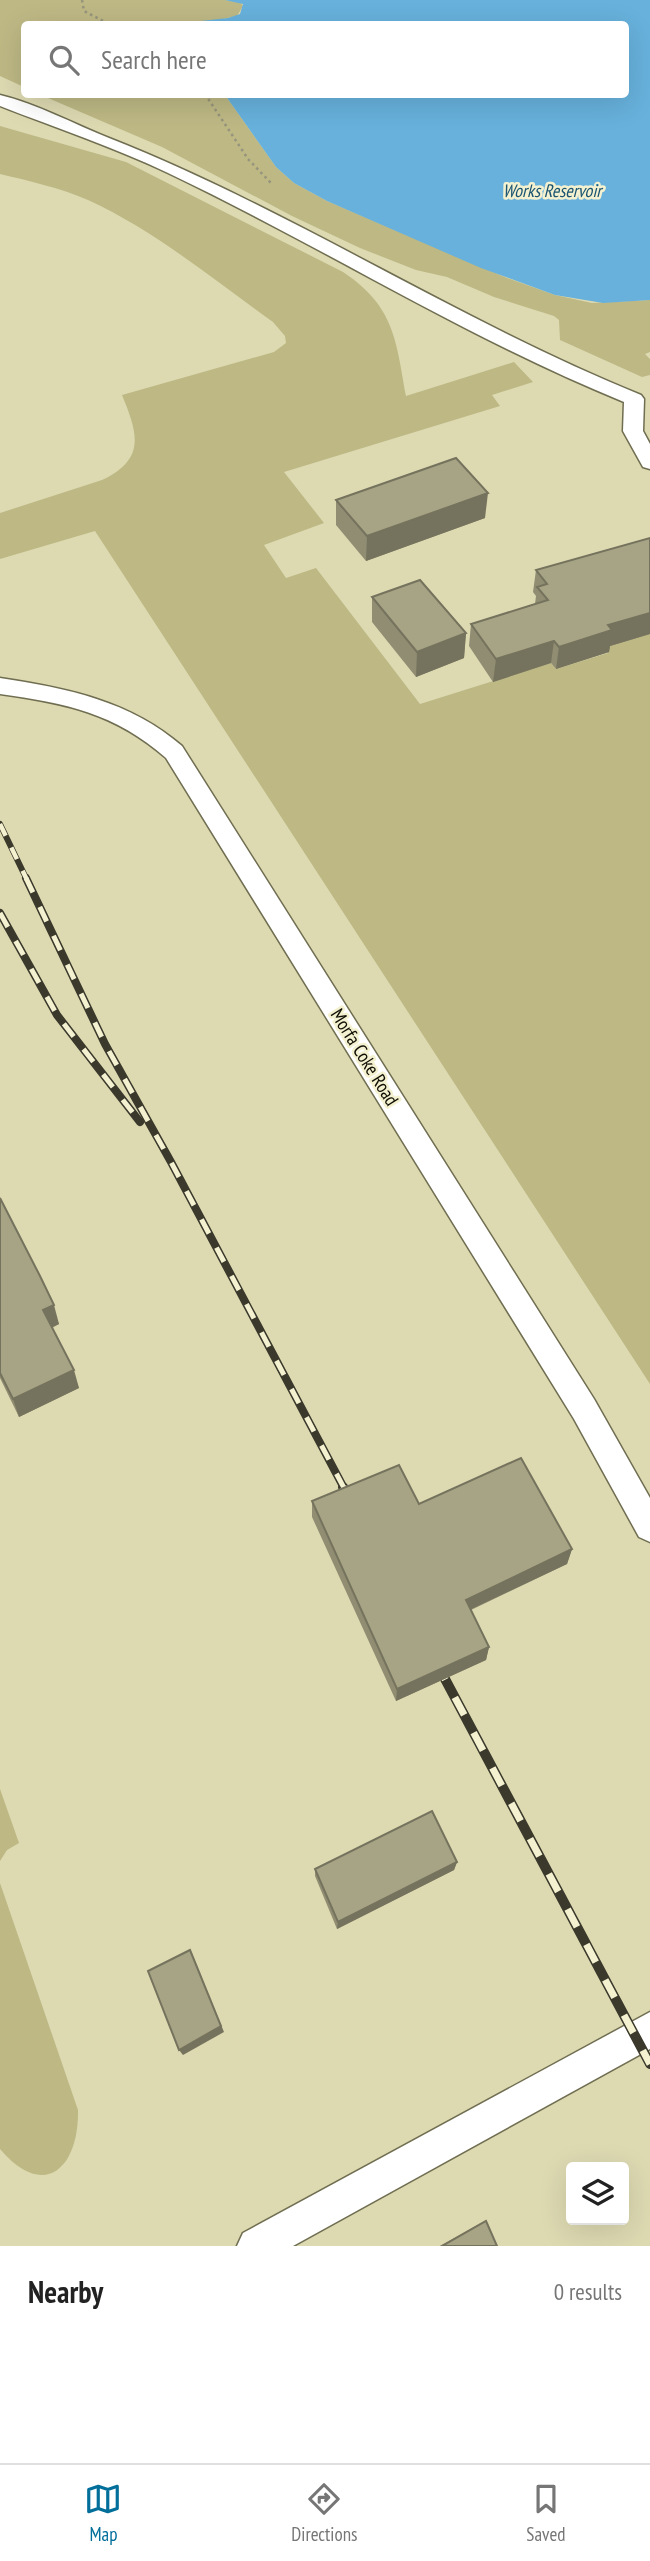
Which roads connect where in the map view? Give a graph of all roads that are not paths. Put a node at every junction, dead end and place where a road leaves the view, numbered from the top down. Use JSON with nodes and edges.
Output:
{"nodes":[{"id":1,"x":0,"y":100,"type":"edge"},
{"id":2,"x":642,"y":401,"type":"edge"},
{"id":3,"x":650,"y":463,"type":"edge"},
{"id":4,"x":0,"y":686,"type":"edge"},
{"id":5,"x":650,"y":1527,"type":"edge"},
{"id":6,"x":650,"y":2030,"type":"edge"},
{"id":7,"x":256,"y":2246,"type":"edge"}],
"edges":[{"from":1,"to":2,"type":"lane"},
{"from":2,"to":3,"type":"lane"},
{"from":4,"to":5,"type":"lane","name":"Morfa Coke Road"},
{"from":6,"to":7,"type":"lane"}]}
